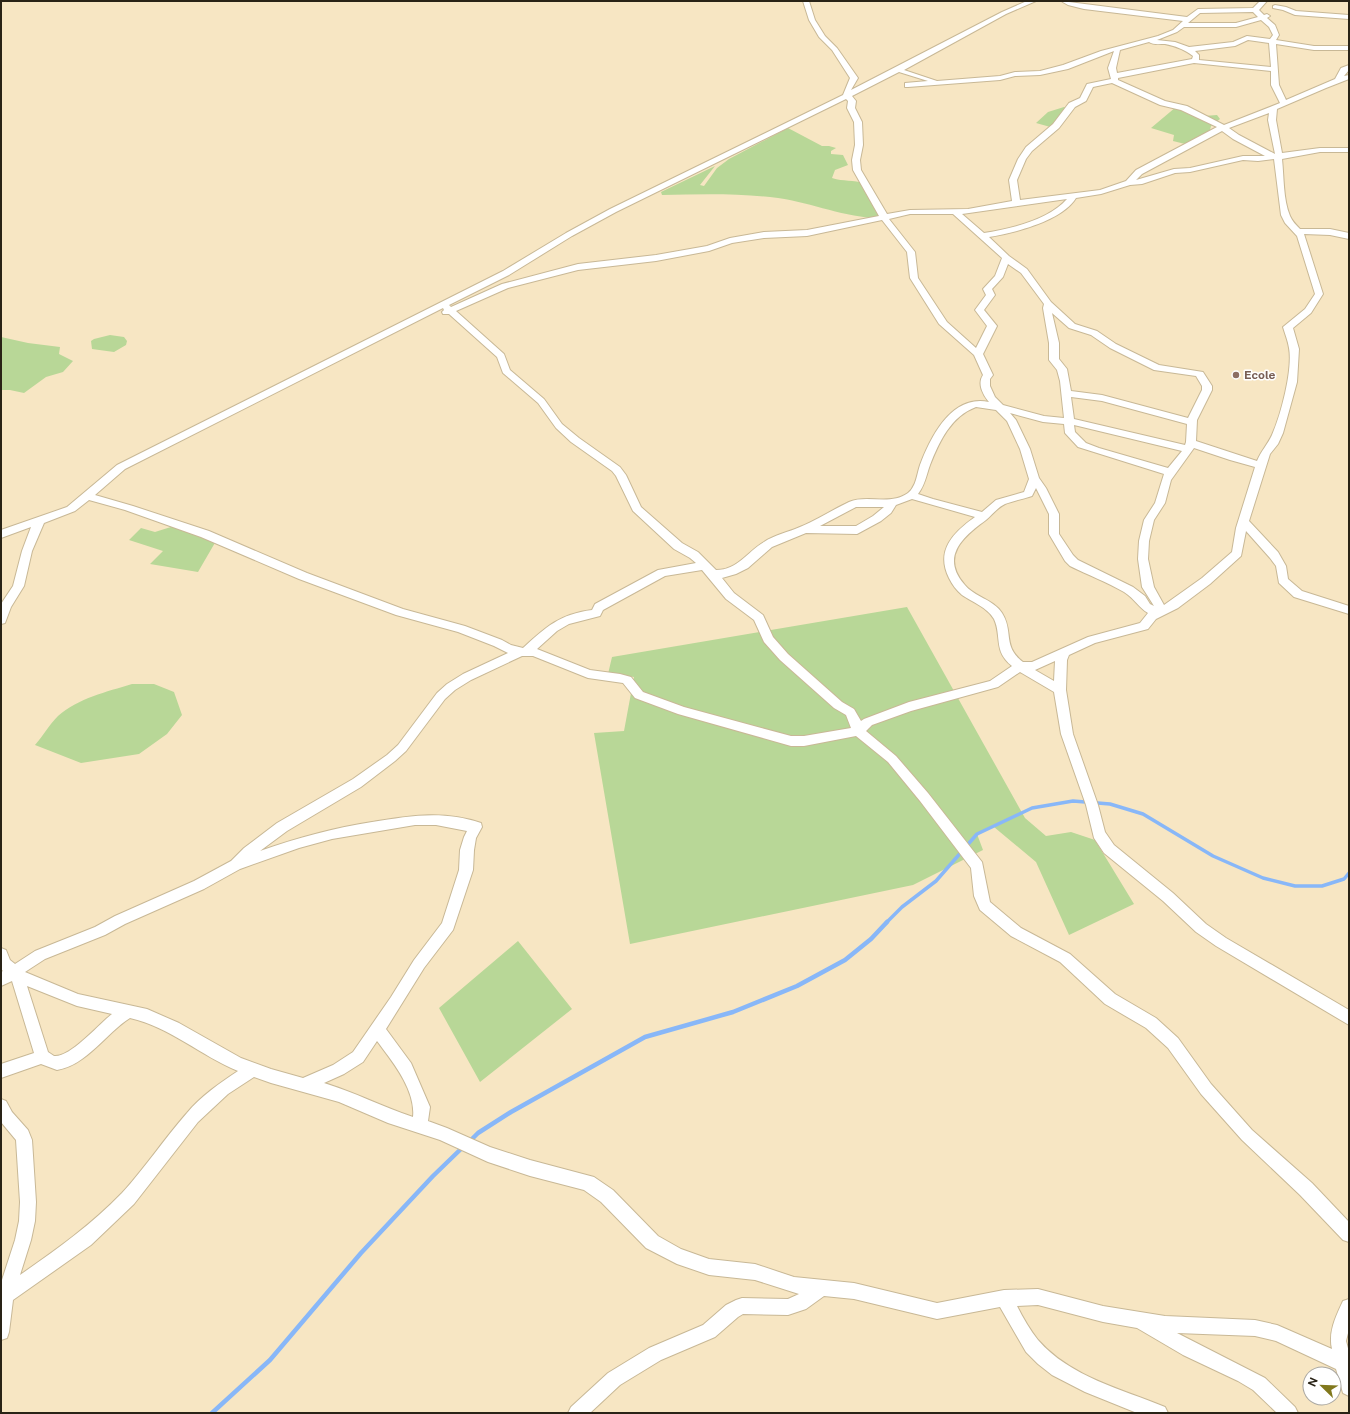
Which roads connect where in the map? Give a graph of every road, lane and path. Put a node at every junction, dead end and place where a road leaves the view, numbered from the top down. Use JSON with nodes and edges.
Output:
{"nodes":[{"id":1,"x":806,"y":1,"type":"edge"},
{"id":2,"x":1032,"y":1,"type":"edge"},
{"id":3,"x":1064,"y":1,"type":"edge"},
{"id":4,"x":1264,"y":1,"type":"edge"},
{"id":5,"x":1275,"y":4,"type":"edge"},
{"id":6,"x":1255,"y":10,"type":"junction"},
{"id":7,"x":1262,"y":17,"type":"junction"},
{"id":8,"x":1349,"y":17,"type":"edge"},
{"id":9,"x":1270,"y":18,"type":"junction"},
{"id":10,"x":1188,"y":19,"type":"junction"},
{"id":11,"x":1208,"y":24,"type":"junction"},
{"id":12,"x":1181,"y":25,"type":"junction"},
{"id":13,"x":1228,"y":33,"type":"dead end"},
{"id":14,"x":1238,"y":36,"type":"dead end"},
{"id":15,"x":1247,"y":38,"type":"junction"},
{"id":16,"x":1272,"y":41,"type":"junction"},
{"id":17,"x":1141,"y":42,"type":"junction"},
{"id":18,"x":1117,"y":48,"type":"junction"},
{"id":19,"x":1349,"y":48,"type":"edge"},
{"id":20,"x":1190,"y":49,"type":"junction"},
{"id":21,"x":1194,"y":61,"type":"junction"},
{"id":22,"x":1349,"y":67,"type":"edge"},
{"id":23,"x":1275,"y":69,"type":"junction"},
{"id":24,"x":898,"y":70,"type":"junction"},
{"id":25,"x":1349,"y":77,"type":"edge"},
{"id":26,"x":1114,"y":78,"type":"junction"},
{"id":27,"x":936,"y":82,"type":"junction"},
{"id":28,"x":1337,"y":82,"type":"junction"},
{"id":29,"x":908,"y":85,"type":"dead end"},
{"id":30,"x":847,"y":95,"type":"junction"},
{"id":31,"x":1284,"y":103,"type":"junction"},
{"id":32,"x":1274,"y":108,"type":"junction"},
{"id":33,"x":1223,"y":127,"type":"junction"},
{"id":34,"x":1349,"y":150,"type":"edge"},
{"id":35,"x":1276,"y":156,"type":"junction"},
{"id":36,"x":1128,"y":183,"type":"junction"},
{"id":37,"x":1072,"y":196,"type":"junction"},
{"id":38,"x":1016,"y":203,"type":"junction"},
{"id":39,"x":956,"y":212,"type":"junction"},
{"id":40,"x":884,"y":217,"type":"junction"},
{"id":41,"x":1297,"y":231,"type":"junction"},
{"id":42,"x":982,"y":236,"type":"junction"},
{"id":43,"x":1349,"y":236,"type":"edge"},
{"id":44,"x":1006,"y":258,"type":"junction"},
{"id":45,"x":1048,"y":304,"type":"junction"},
{"id":46,"x":447,"y":308,"type":"junction"},
{"id":47,"x":978,"y":354,"type":"junction"},
{"id":48,"x":1067,"y":394,"type":"junction"},
{"id":49,"x":1001,"y":408,"type":"junction"},
{"id":50,"x":1069,"y":421,"type":"junction"},
{"id":51,"x":1192,"y":422,"type":"junction"},
{"id":52,"x":1190,"y":446,"type":"junction"},
{"id":53,"x":1261,"y":465,"type":"junction"},
{"id":54,"x":1170,"y":472,"type":"junction"},
{"id":55,"x":1034,"y":478,"type":"junction"},
{"id":56,"x":87,"y":496,"type":"junction"},
{"id":57,"x":912,"y":496,"type":"junction"},
{"id":58,"x":892,"y":503,"type":"junction"},
{"id":59,"x":984,"y":516,"type":"junction"},
{"id":60,"x":39,"y":521,"type":"junction"},
{"id":61,"x":1243,"y":521,"type":"junction"},
{"id":62,"x":805,"y":529,"type":"junction"},
{"id":63,"x":1,"y":534,"type":"edge"},
{"id":64,"x":708,"y":570,"type":"junction"},
{"id":65,"x":1349,"y":610,"type":"edge"},
{"id":66,"x":1159,"y":612,"type":"junction"},
{"id":67,"x":1,"y":620,"type":"edge"},
{"id":68,"x":524,"y":652,"type":"junction"},
{"id":69,"x":1064,"y":652,"type":"junction"},
{"id":70,"x":1021,"y":667,"type":"junction"},
{"id":71,"x":1060,"y":690,"type":"junction"},
{"id":72,"x":858,"y":731,"type":"junction"},
{"id":73,"x":236,"y":865,"type":"junction"},
{"id":74,"x":1,"y":954,"type":"edge"},
{"id":75,"x":15,"y":974,"type":"junction"},
{"id":76,"x":1,"y":980,"type":"edge"},
{"id":77,"x":129,"y":1011,"type":"junction"},
{"id":78,"x":1349,"y":1018,"type":"edge"},
{"id":79,"x":377,"y":1029,"type":"junction"},
{"id":80,"x":42,"y":1056,"type":"junction"},
{"id":81,"x":253,"y":1069,"type":"junction"},
{"id":82,"x":1,"y":1072,"type":"edge"},
{"id":83,"x":302,"y":1085,"type":"junction"},
{"id":84,"x":1,"y":1106,"type":"edge"},
{"id":85,"x":420,"y":1126,"type":"junction"},
{"id":86,"x":1349,"y":1234,"type":"edge"},
{"id":87,"x":821,"y":1288,"type":"junction"},
{"id":88,"x":3,"y":1297,"type":"edge"},
{"id":89,"x":1004,"y":1298,"type":"junction"},
{"id":90,"x":1349,"y":1307,"type":"edge"},
{"id":91,"x":1138,"y":1319,"type":"junction"},
{"id":92,"x":1,"y":1332,"type":"edge"},
{"id":93,"x":1346,"y":1365,"type":"edge"},
{"id":94,"x":1349,"y":1387,"type":"edge"},
{"id":95,"x":577,"y":1413,"type":"edge"},
{"id":96,"x":1159,"y":1413,"type":"edge"},
{"id":97,"x":1289,"y":1413,"type":"edge"}],
"edges":[{"from":1,"to":30,"type":"street"},
{"from":2,"to":24,"type":"street"},
{"from":3,"to":10,"type":"street"},
{"from":4,"to":6,"type":"street"},
{"from":5,"to":8,"type":"street"},
{"from":5,"to":9,"type":"street"},
{"from":6,"to":7,"type":"street"},
{"from":6,"to":10,"type":"street"},
{"from":7,"to":9,"type":"street"},
{"from":7,"to":11,"type":"street"},
{"from":9,"to":16,"type":"street"},
{"from":10,"to":12,"type":"street"},
{"from":11,"to":12,"type":"street"},
{"from":11,"to":13,"type":"street"},
{"from":12,"to":17,"type":"street"},
{"from":14,"to":15,"type":"street"},
{"from":15,"to":16,"type":"street"},
{"from":15,"to":20,"type":"street"},
{"from":16,"to":19,"type":"street"},
{"from":16,"to":23,"type":"street"},
{"from":17,"to":18,"type":"street"},
{"from":17,"to":20,"type":"street"},
{"from":18,"to":26,"type":"street"},
{"from":18,"to":27,"type":"street"},
{"from":20,"to":21,"type":"street"},
{"from":21,"to":23,"type":"street"},
{"from":21,"to":26,"type":"street"},
{"from":22,"to":28,"type":"street"},
{"from":23,"to":31,"type":"street"},
{"from":24,"to":27,"type":"street"},
{"from":24,"to":30,"type":"street"},
{"from":25,"to":28,"type":"street"},
{"from":26,"to":33,"type":"street"},
{"from":26,"to":38,"type":"street"},
{"from":27,"to":29,"type":"street"},
{"from":28,"to":31,"type":"street"},
{"from":30,"to":40,"type":"street"},
{"from":30,"to":46,"type":"street"},
{"from":31,"to":32,"type":"street"},
{"from":32,"to":33,"type":"street"},
{"from":32,"to":35,"type":"street"},
{"from":33,"to":35,"type":"street"},
{"from":33,"to":36,"type":"street"},
{"from":34,"to":35,"type":"street"},
{"from":35,"to":36,"type":"street"},
{"from":35,"to":41,"type":"street"},
{"from":36,"to":37,"type":"street"},
{"from":37,"to":38,"type":"street"},
{"from":37,"to":42,"type":"street"},
{"from":38,"to":39,"type":"street"},
{"from":39,"to":40,"type":"street"},
{"from":39,"to":42,"type":"street"},
{"from":40,"to":46,"type":"street"},
{"from":40,"to":47,"type":"street"},
{"from":41,"to":43,"type":"street"},
{"from":41,"to":53,"type":"street"},
{"from":42,"to":44,"type":"street"},
{"from":44,"to":45,"type":"street"},
{"from":44,"to":47,"type":"street"},
{"from":45,"to":48,"type":"street"},
{"from":45,"to":51,"type":"street"},
{"from":46,"to":56,"type":"street"},
{"from":46,"to":64,"type":"street"},
{"from":47,"to":49,"type":"street"},
{"from":48,"to":50,"type":"street"},
{"from":48,"to":51,"type":"street"},
{"from":49,"to":50,"type":"street"},
{"from":49,"to":55,"type":"street"},
{"from":49,"to":57,"type":"street"},
{"from":50,"to":52,"type":"street"},
{"from":50,"to":54,"type":"street"},
{"from":51,"to":52,"type":"street"},
{"from":52,"to":53,"type":"street"},
{"from":52,"to":54,"type":"street"},
{"from":53,"to":61,"type":"street"},
{"from":54,"to":66,"type":"street"},
{"from":55,"to":59,"type":"street"},
{"from":55,"to":66,"type":"street"},
{"from":56,"to":60,"type":"street"},
{"from":56,"to":68,"type":"street"},
{"from":57,"to":58,"type":"street"},
{"from":57,"to":59,"type":"street"},
{"from":58,"to":62,"type":"street"},
{"from":58,"to":62,"type":"street"},
{"from":59,"to":70,"type":"street"},
{"from":60,"to":63,"type":"street"},
{"from":60,"to":67,"type":"street"},
{"from":61,"to":65,"type":"street"},
{"from":61,"to":66,"type":"street"},
{"from":62,"to":64,"type":"street"},
{"from":64,"to":68,"type":"street"},
{"from":64,"to":72,"type":"street"},
{"from":66,"to":69,"type":"street"},
{"from":68,"to":72,"type":"street"},
{"from":68,"to":73,"type":"street"},
{"from":69,"to":70,"type":"street"},
{"from":69,"to":71,"type":"street"},
{"from":70,"to":71,"type":"street"},
{"from":70,"to":72,"type":"street"},
{"from":71,"to":78,"type":"street"},
{"from":72,"to":86,"type":"street"},
{"from":73,"to":75,"type":"street"},
{"from":73,"to":79,"type":"street"},
{"from":74,"to":75,"type":"street"},
{"from":75,"to":76,"type":"street"},
{"from":75,"to":77,"type":"street"},
{"from":75,"to":80,"type":"street"},
{"from":77,"to":80,"type":"street"},
{"from":77,"to":81,"type":"street"},
{"from":79,"to":83,"type":"street"},
{"from":79,"to":85,"type":"street"},
{"from":80,"to":82,"type":"street"},
{"from":81,"to":83,"type":"street"},
{"from":81,"to":88,"type":"street"},
{"from":83,"to":85,"type":"street"},
{"from":84,"to":88,"type":"street"},
{"from":85,"to":87,"type":"street"},
{"from":87,"to":89,"type":"street"},
{"from":87,"to":95,"type":"street"},
{"from":88,"to":92,"type":"street"},
{"from":89,"to":91,"type":"street"},
{"from":89,"to":96,"type":"street"},
{"from":90,"to":93,"type":"street"},
{"from":91,"to":93,"type":"street"},
{"from":91,"to":97,"type":"street"},
{"from":93,"to":94,"type":"street"}]}
